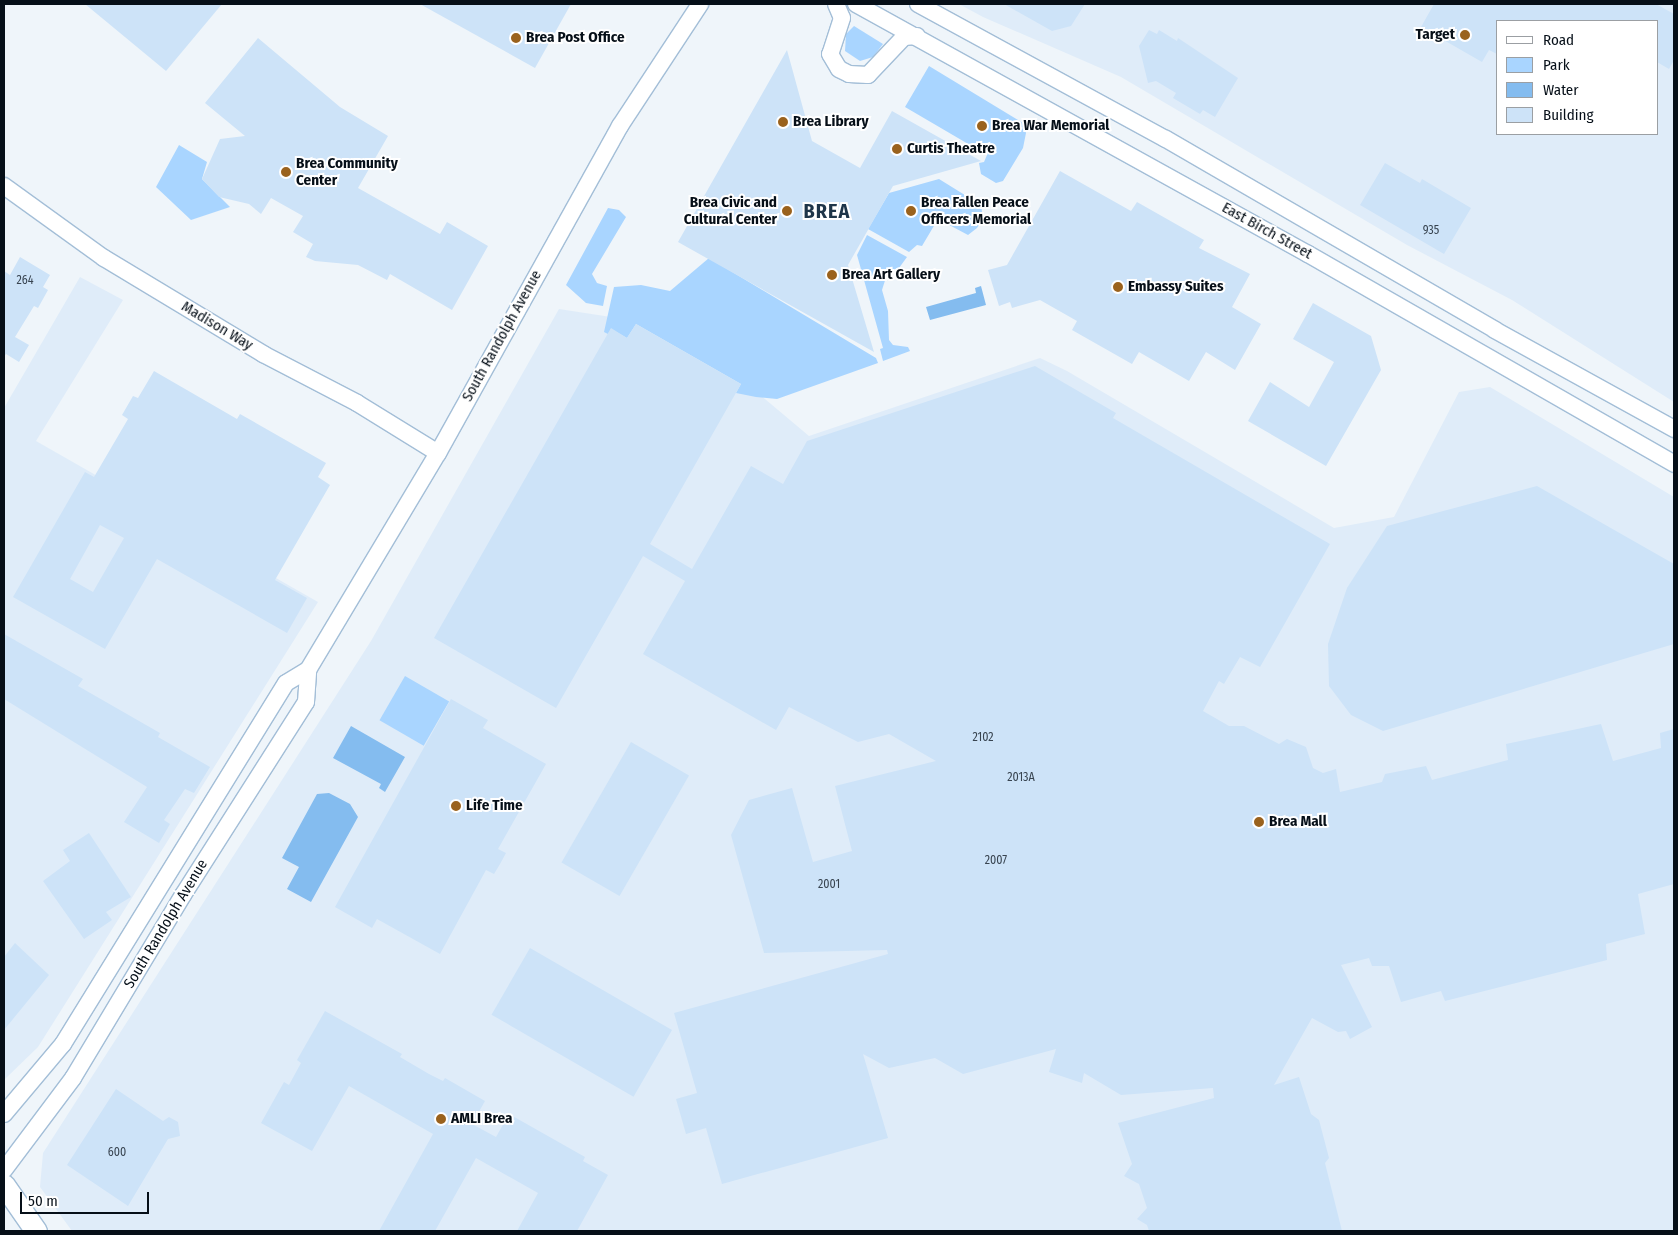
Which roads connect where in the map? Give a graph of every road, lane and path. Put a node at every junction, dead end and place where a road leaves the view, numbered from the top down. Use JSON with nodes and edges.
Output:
{"nodes":[{"id":1,"x":700,"y":4,"type":"edge"},
{"id":2,"x":836,"y":4,"type":"edge"},
{"id":3,"x":856,"y":4,"type":"edge"},
{"id":4,"x":918,"y":4,"type":"edge"},
{"id":5,"x":917,"y":36,"type":"junction"},
{"id":6,"x":6,"y":194,"type":"edge"},
{"id":7,"x":1674,"y":429,"type":"edge"},
{"id":8,"x":438,"y":453,"type":"junction"},
{"id":9,"x":1674,"y":464,"type":"edge"},
{"id":10,"x":308,"y":670,"type":"junction"},
{"id":11,"x":4,"y":1114,"type":"edge"},
{"id":12,"x":4,"y":1170,"type":"edge"},
{"id":13,"x":4,"y":1185,"type":"edge"},
{"id":14,"x":36,"y":1231,"type":"edge"}],
"edges":[{"from":1,"to":8,"type":"street","name":"South Randolph Avenue"},
{"from":2,"to":5,"type":"street"},
{"from":3,"to":5,"type":"street","name":"East Birch Street"},
{"from":4,"to":7,"type":"street","name":"East Birch Street"},
{"from":5,"to":9,"type":"street","name":"East Birch Street"},
{"from":6,"to":8,"type":"street","name":"Madison Way"},
{"from":8,"to":10,"type":"street","name":"South Randolph Avenue"},
{"from":10,"to":11,"type":"street","name":"South Randolph Avenue"},
{"from":10,"to":12,"type":"street","name":"South Randolph Avenue"},
{"from":13,"to":14,"type":"main road"}]}
